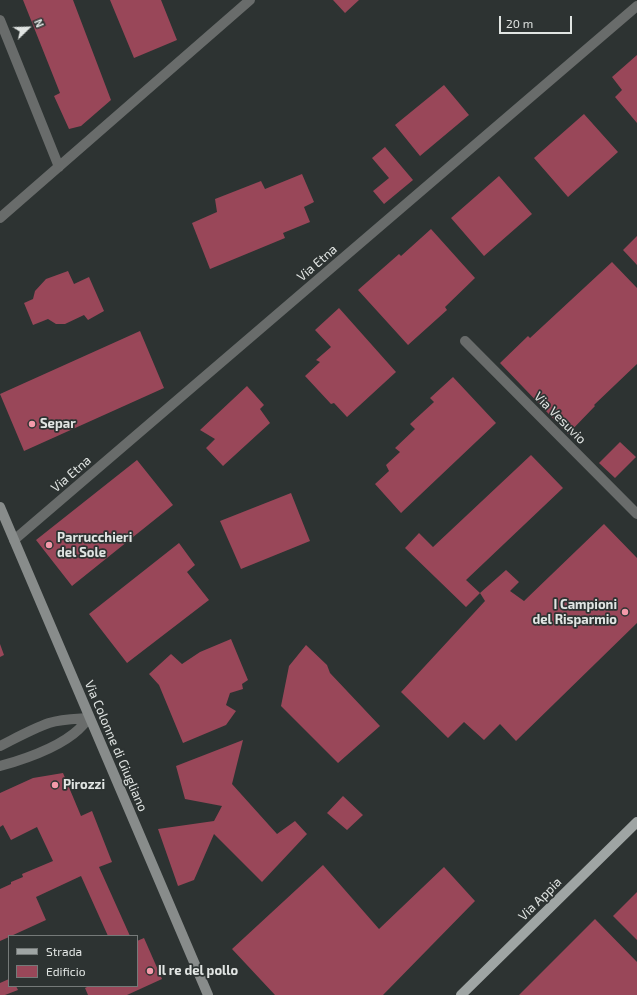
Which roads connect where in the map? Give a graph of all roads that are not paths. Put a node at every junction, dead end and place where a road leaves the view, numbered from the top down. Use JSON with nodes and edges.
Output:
{"nodes":[{"id":1,"x":250,"y":0,"type":"edge"},
{"id":2,"x":637,"y":6,"type":"edge"},
{"id":3,"x":0,"y":20,"type":"edge"},
{"id":4,"x":59,"y":167,"type":"junction"},
{"id":5,"x":0,"y":218,"type":"edge"},
{"id":6,"x":465,"y":341,"type":"dead end"},
{"id":7,"x":0,"y":507,"type":"edge"},
{"id":8,"x":637,"y":514,"type":"edge"},
{"id":9,"x":14,"y":540,"type":"junction"},
{"id":10,"x":89,"y":718,"type":"junction"},
{"id":11,"x":0,"y":746,"type":"edge"},
{"id":12,"x":0,"y":766,"type":"edge"},
{"id":13,"x":637,"y":822,"type":"edge"},
{"id":14,"x":208,"y":995,"type":"edge"},
{"id":15,"x":461,"y":995,"type":"edge"}],
"edges":[{"from":1,"to":4,"type":"street"},
{"from":2,"to":9,"type":"street","name":"Via Etna"},
{"from":3,"to":4,"type":"street"},
{"from":4,"to":5,"type":"street"},
{"from":6,"to":8,"type":"street","name":"Via Vesuvio"},
{"from":7,"to":9,"type":"main road","name":"Via Colonne di Giugliano"},
{"from":9,"to":10,"type":"main road","name":"Via Colonne di Giugliano"},
{"from":10,"to":11,"type":"street"},
{"from":10,"to":12,"type":"street"},
{"from":10,"to":14,"type":"main road","name":"Via Colonne di Giugliano"},
{"from":13,"to":15,"type":"main road","name":"Via Appia"}]}
